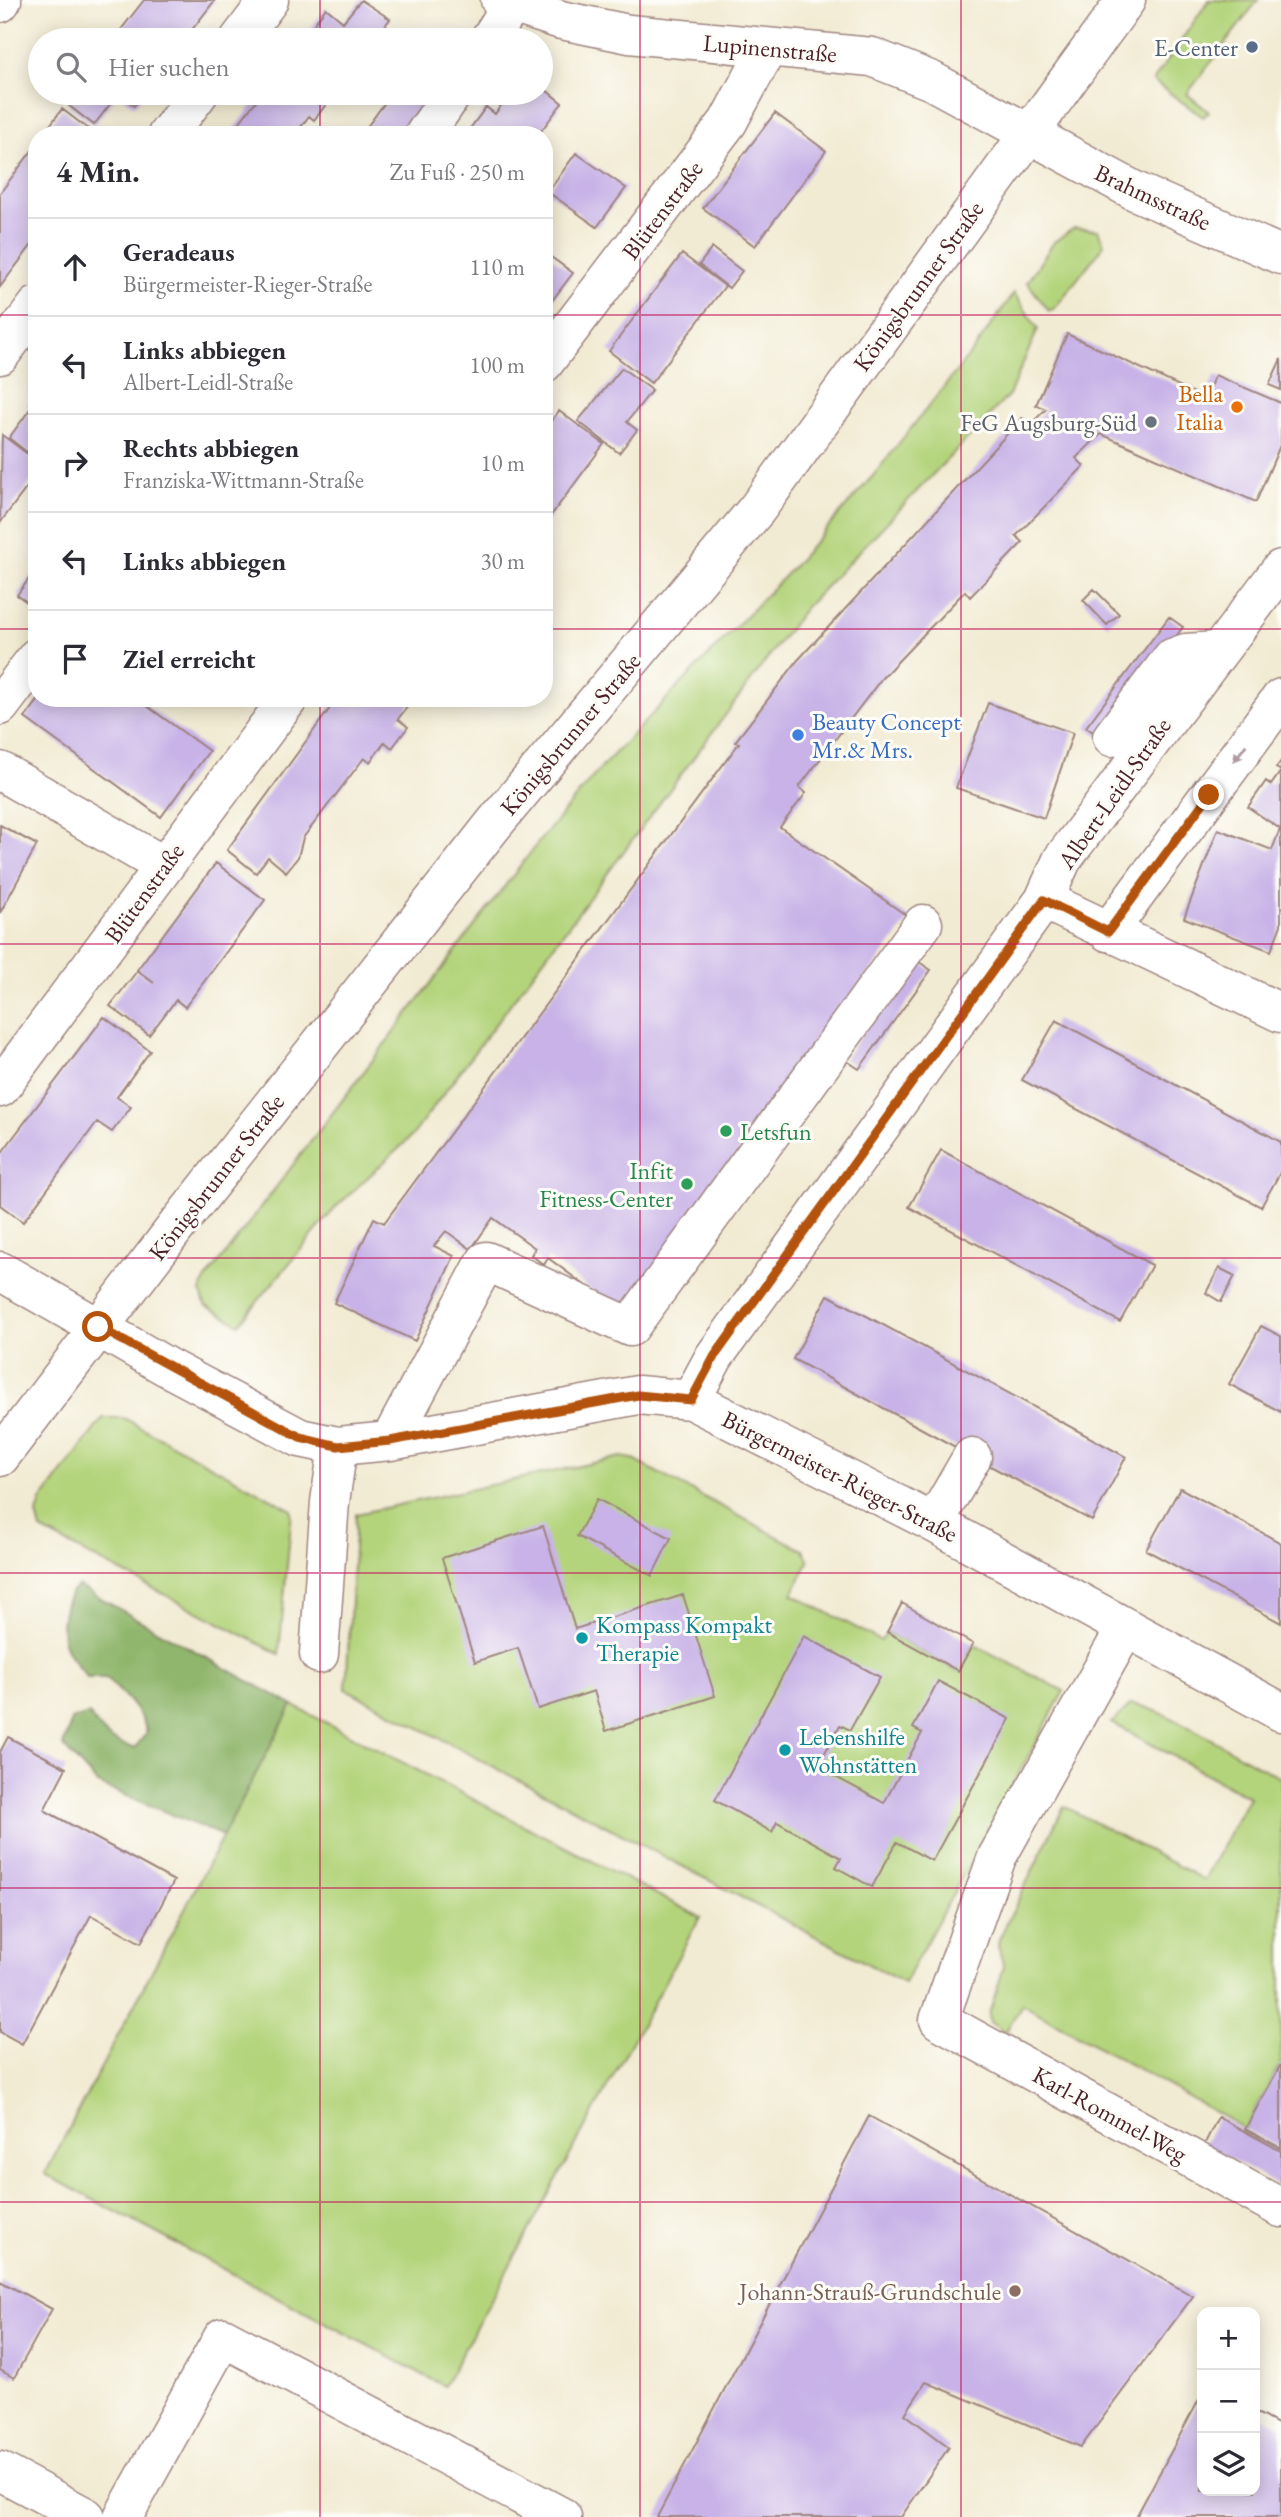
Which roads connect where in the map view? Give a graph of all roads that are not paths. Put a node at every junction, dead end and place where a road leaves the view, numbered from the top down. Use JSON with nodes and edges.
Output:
{"nodes":[{"id":1,"x":269,"y":0,"type":"edge"},
{"id":2,"x":1126,"y":0,"type":"edge"},
{"id":3,"x":509,"y":2,"type":"edge"},
{"id":4,"x":248,"y":28,"type":"edge"},
{"id":5,"x":495,"y":28,"type":"edge"},
{"id":6,"x":767,"y":49,"type":"junction"},
{"id":7,"x":190,"y":105,"type":"edge"},
{"id":8,"x":445,"y":105,"type":"edge"},
{"id":9,"x":174,"y":126,"type":"edge"},
{"id":10,"x":430,"y":126,"type":"edge"},
{"id":11,"x":1028,"y":134,"type":"junction"},
{"id":12,"x":1281,"y":256,"type":"edge"},
{"id":13,"x":28,"y":318,"type":"edge"},
{"id":14,"x":553,"y":351,"type":"edge"},
{"id":15,"x":0,"y":355,"type":"edge"},
{"id":16,"x":1278,"y":578,"type":"edge"},
{"id":17,"x":1217,"y":651,"type":"junction"},
{"id":18,"x":28,"y":669,"type":"edge"},
{"id":19,"x":1281,"y":698,"type":"edge"},
{"id":20,"x":0,"y":706,"type":"edge"},
{"id":21,"x":282,"y":707,"type":"edge"},
{"id":22,"x":1112,"y":737,"type":"dead end"},
{"id":23,"x":0,"y":771,"type":"edge"},
{"id":24,"x":164,"y":866,"type":"junction"},
{"id":25,"x":1044,"y":900,"type":"junction"},
{"id":26,"x":923,"y":924,"type":"dead end"},
{"id":27,"x":1108,"y":932,"type":"junction"},
{"id":28,"x":1281,"y":1013,"type":"edge"},
{"id":29,"x":0,"y":1088,"type":"edge"},
{"id":30,"x":0,"y":1271,"type":"edge"},
{"id":31,"x":98,"y":1327,"type":"junction"},
{"id":32,"x":691,"y":1400,"type":"junction"},
{"id":33,"x":390,"y":1441,"type":"junction"},
{"id":34,"x":338,"y":1446,"type":"junction"},
{"id":35,"x":0,"y":1457,"type":"edge"},
{"id":36,"x":972,"y":1457,"type":"dead end"},
{"id":37,"x":934,"y":1523,"type":"junction"},
{"id":38,"x":1125,"y":1629,"type":"junction"},
{"id":39,"x":319,"y":1654,"type":"dead end"},
{"id":40,"x":1281,"y":1712,"type":"edge"},
{"id":41,"x":1281,"y":2208,"type":"edge"},
{"id":42,"x":0,"y":2471,"type":"edge"},
{"id":43,"x":86,"y":2517,"type":"edge"},
{"id":44,"x":123,"y":2517,"type":"edge"},
{"id":45,"x":562,"y":2517,"type":"edge"}],
"edges":[{"from":1,"to":4,"type":"street"},
{"from":2,"to":11,"type":"street","name":"Königsbrunner Straße"},
{"from":3,"to":5,"type":"street"},
{"from":3,"to":6,"type":"street","name":"Lupinenstraße"},
{"from":6,"to":11,"type":"street","name":"Lupinenstraße"},
{"from":6,"to":14,"type":"street","name":"Blütenstraße"},
{"from":7,"to":9,"type":"street"},
{"from":8,"to":10,"type":"street"},
{"from":11,"to":12,"type":"street","name":"Brahmsstraße"},
{"from":11,"to":31,"type":"street","name":"Königsbrunner Straße"},
{"from":13,"to":15,"type":"street"},
{"from":16,"to":17,"type":"street","name":"Albert-Leidl-Straße"},
{"from":17,"to":22,"type":"street"},
{"from":17,"to":25,"type":"street","name":"Albert-Leidl-Straße"},
{"from":18,"to":20,"type":"street"},
{"from":19,"to":27,"type":"street","one_way":true},
{"from":21,"to":24,"type":"street","name":"Blütenstraße"},
{"from":23,"to":24,"type":"street"},
{"from":24,"to":29,"type":"street","name":"Blütenstraße"},
{"from":25,"to":27,"type":"street"},
{"from":25,"to":32,"type":"street","name":"Albert-Leidl-Straße"},
{"from":26,"to":33,"type":"street"},
{"from":27,"to":28,"type":"street"},
{"from":30,"to":31,"type":"street","name":"Bürgermeister-Rieger-Straße"},
{"from":31,"to":34,"type":"street","name":"Bürgermeister-Rieger-Straße"},
{"from":31,"to":35,"type":"street","name":"Königsbrunner Straße"},
{"from":32,"to":33,"type":"street","name":"Bürgermeister-Rieger-Straße"},
{"from":32,"to":37,"type":"street","name":"Bürgermeister-Rieger-Straße"},
{"from":33,"to":34,"type":"street","name":"Bürgermeister-Rieger-Straße"},
{"from":34,"to":39,"type":"street"},
{"from":36,"to":37,"type":"street"},
{"from":37,"to":38,"type":"street","name":"Bürgermeister-Rieger-Straße"},
{"from":38,"to":40,"type":"street","name":"Bürgermeister-Rieger-Straße"},
{"from":38,"to":41,"type":"street","name":"Karl-Rommel-Weg"},
{"from":42,"to":43,"type":"street"},
{"from":44,"to":45,"type":"street"}]}
